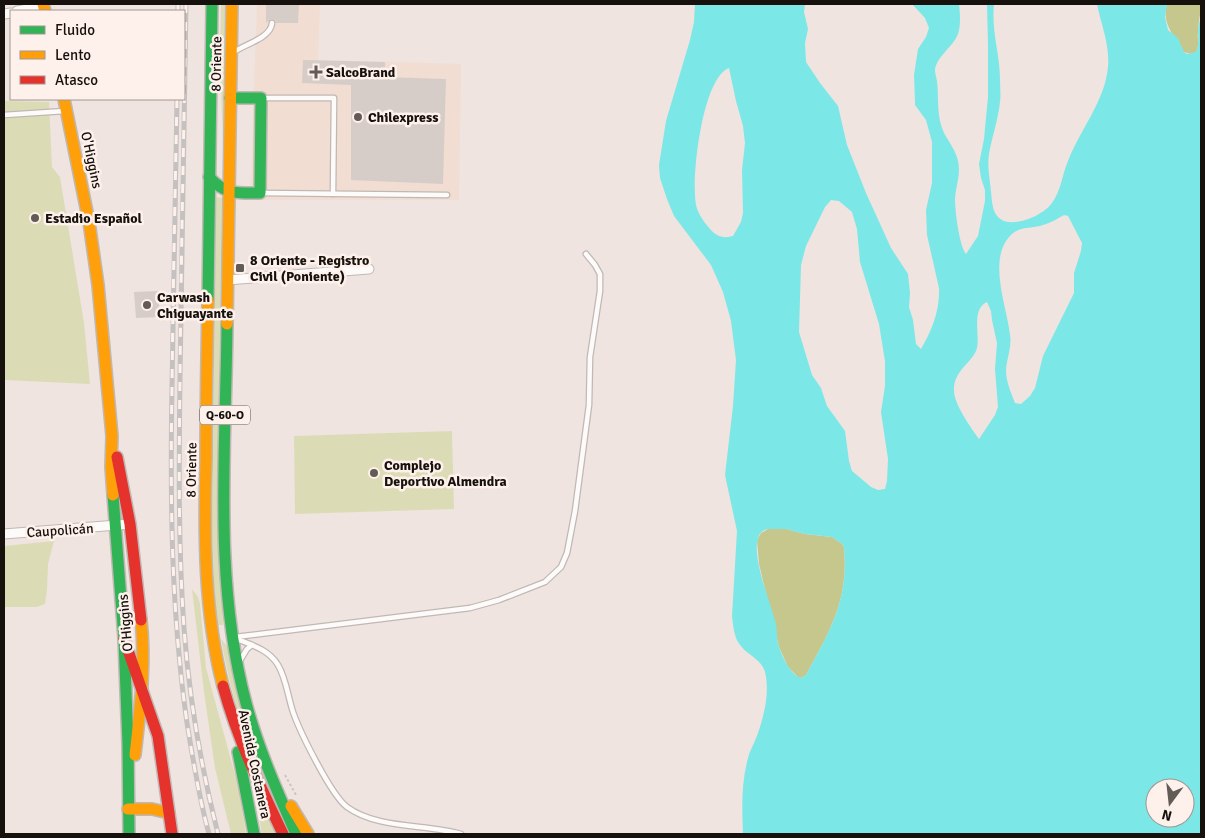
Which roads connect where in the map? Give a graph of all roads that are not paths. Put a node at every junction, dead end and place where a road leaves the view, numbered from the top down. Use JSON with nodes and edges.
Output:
{"nodes":[{"id":1,"x":212,"y":4,"type":"edge"},
{"id":2,"x":232,"y":4,"type":"edge"},
{"id":3,"x":44,"y":7,"type":"edge"},
{"id":4,"x":24,"y":10,"type":"edge"},
{"id":5,"x":272,"y":23,"type":"dead end"},
{"id":6,"x":231,"y":54,"type":"junction"},
{"id":7,"x":230,"y":98,"type":"junction"},
{"id":8,"x":261,"y":98,"type":"junction"},
{"id":9,"x":64,"y":100,"type":"edge"},
{"id":10,"x":67,"y":111,"type":"junction"},
{"id":11,"x":4,"y":115,"type":"edge"},
{"id":12,"x":209,"y":177,"type":"junction"},
{"id":13,"x":229,"y":192,"type":"junction"},
{"id":14,"x":260,"y":193,"type":"junction"},
{"id":15,"x":333,"y":194,"type":"junction"},
{"id":16,"x":447,"y":195,"type":"dead end"},
{"id":17,"x":586,"y":254,"type":"dead end"},
{"id":18,"x":369,"y":269,"type":"dead end"},
{"id":19,"x":228,"y":280,"type":"junction"},
{"id":20,"x":112,"y":436,"type":"junction"},
{"id":21,"x":130,"y":524,"type":"junction"},
{"id":22,"x":116,"y":526,"type":"junction"},
{"id":23,"x":4,"y":534,"type":"edge"},
{"id":24,"x":230,"y":637,"type":"junction"},
{"id":25,"x":124,"y":639,"type":"junction"},
{"id":26,"x":252,"y":644,"type":"junction"},
{"id":27,"x":238,"y":665,"type":"junction"},
{"id":28,"x":142,"y":689,"type":"junction"},
{"id":29,"x":227,"y":700,"type":"junction"},
{"id":30,"x":268,"y":766,"type":"junction"},
{"id":31,"x":128,"y":809,"type":"junction"},
{"id":32,"x":169,"y":813,"type":"junction"},
{"id":33,"x":129,"y":834,"type":"edge"},
{"id":34,"x":172,"y":834,"type":"edge"},
{"id":35,"x":254,"y":834,"type":"edge"},
{"id":36,"x":283,"y":834,"type":"edge"},
{"id":37,"x":296,"y":834,"type":"edge"},
{"id":38,"x":308,"y":834,"type":"edge"},
{"id":39,"x":461,"y":834,"type":"edge"}],
"edges":[{"from":1,"to":12,"type":"main road","name":"8 Oriente","number":"Q-60-O"},
{"from":2,"to":6,"type":"main road","name":"8 Oriente","number":"Q-60-O"},
{"from":3,"to":4,"type":"street"},
{"from":5,"to":6,"type":"lane"},
{"from":6,"to":7,"type":"main road","name":"8 Oriente","number":"Q-60-O"},
{"from":7,"to":8,"type":"main road"},
{"from":7,"to":13,"type":"main road","name":"8 Oriente","number":"Q-60-O"},
{"from":8,"to":14,"type":"main road"},
{"from":8,"to":15,"type":"lane"},
{"from":9,"to":10,"type":"main road","name":"O'Higgins"},
{"from":10,"to":11,"type":"lane"},
{"from":10,"to":20,"type":"main road","name":"O'Higgins"},
{"from":12,"to":13,"type":"main road"},
{"from":12,"to":29,"type":"main road","name":"8 Oriente","number":"Q-60-O"},
{"from":13,"to":14,"type":"main road"},
{"from":13,"to":19,"type":"main road","name":"8 Oriente","number":"Q-60-O"},
{"from":14,"to":15,"type":"lane"},
{"from":15,"to":16,"type":"lane"},
{"from":17,"to":24,"type":"lane"},
{"from":18,"to":19,"type":"street"},
{"from":19,"to":24,"type":"main road","name":"8 Oriente","number":"Q-60-O"},
{"from":20,"to":21,"type":"main road","name":"O'Higgins"},
{"from":20,"to":22,"type":"main road","name":"O'Higgins"},
{"from":21,"to":22,"type":"street","name":"Caupolicán"},
{"from":21,"to":28,"type":"main road","name":"O'Higgins"},
{"from":22,"to":23,"type":"street","name":"Caupolicán"},
{"from":22,"to":25,"type":"main road","name":"O'Higgins"},
{"from":24,"to":26,"type":"lane"},
{"from":24,"to":27,"type":"main road","name":"8 Oriente","number":"Q-60-O"},
{"from":25,"to":28,"type":"main road"},
{"from":25,"to":31,"type":"main road","name":"O'Higgins"},
{"from":26,"to":27,"type":"lane"},
{"from":26,"to":39,"type":"lane"},
{"from":27,"to":30,"type":"main road","name":"8 Oriente","number":"Q-60-O"},
{"from":28,"to":31,"type":"main road","name":"O'Higgins"},
{"from":28,"to":32,"type":"main road"},
{"from":29,"to":35,"type":"main road","name":"Avenida Costanera"},
{"from":29,"to":36,"type":"main road","name":"8 Oriente","number":"Q-60-O"},
{"from":30,"to":37,"type":"main road","name":"8 Oriente","number":"Q-60-O"},
{"from":30,"to":38,"type":"main road","name":"Avenida Costanera"},
{"from":31,"to":32,"type":"main road"},
{"from":31,"to":33,"type":"main road","name":"O'Higgins"},
{"from":32,"to":34,"type":"main road"}]}
